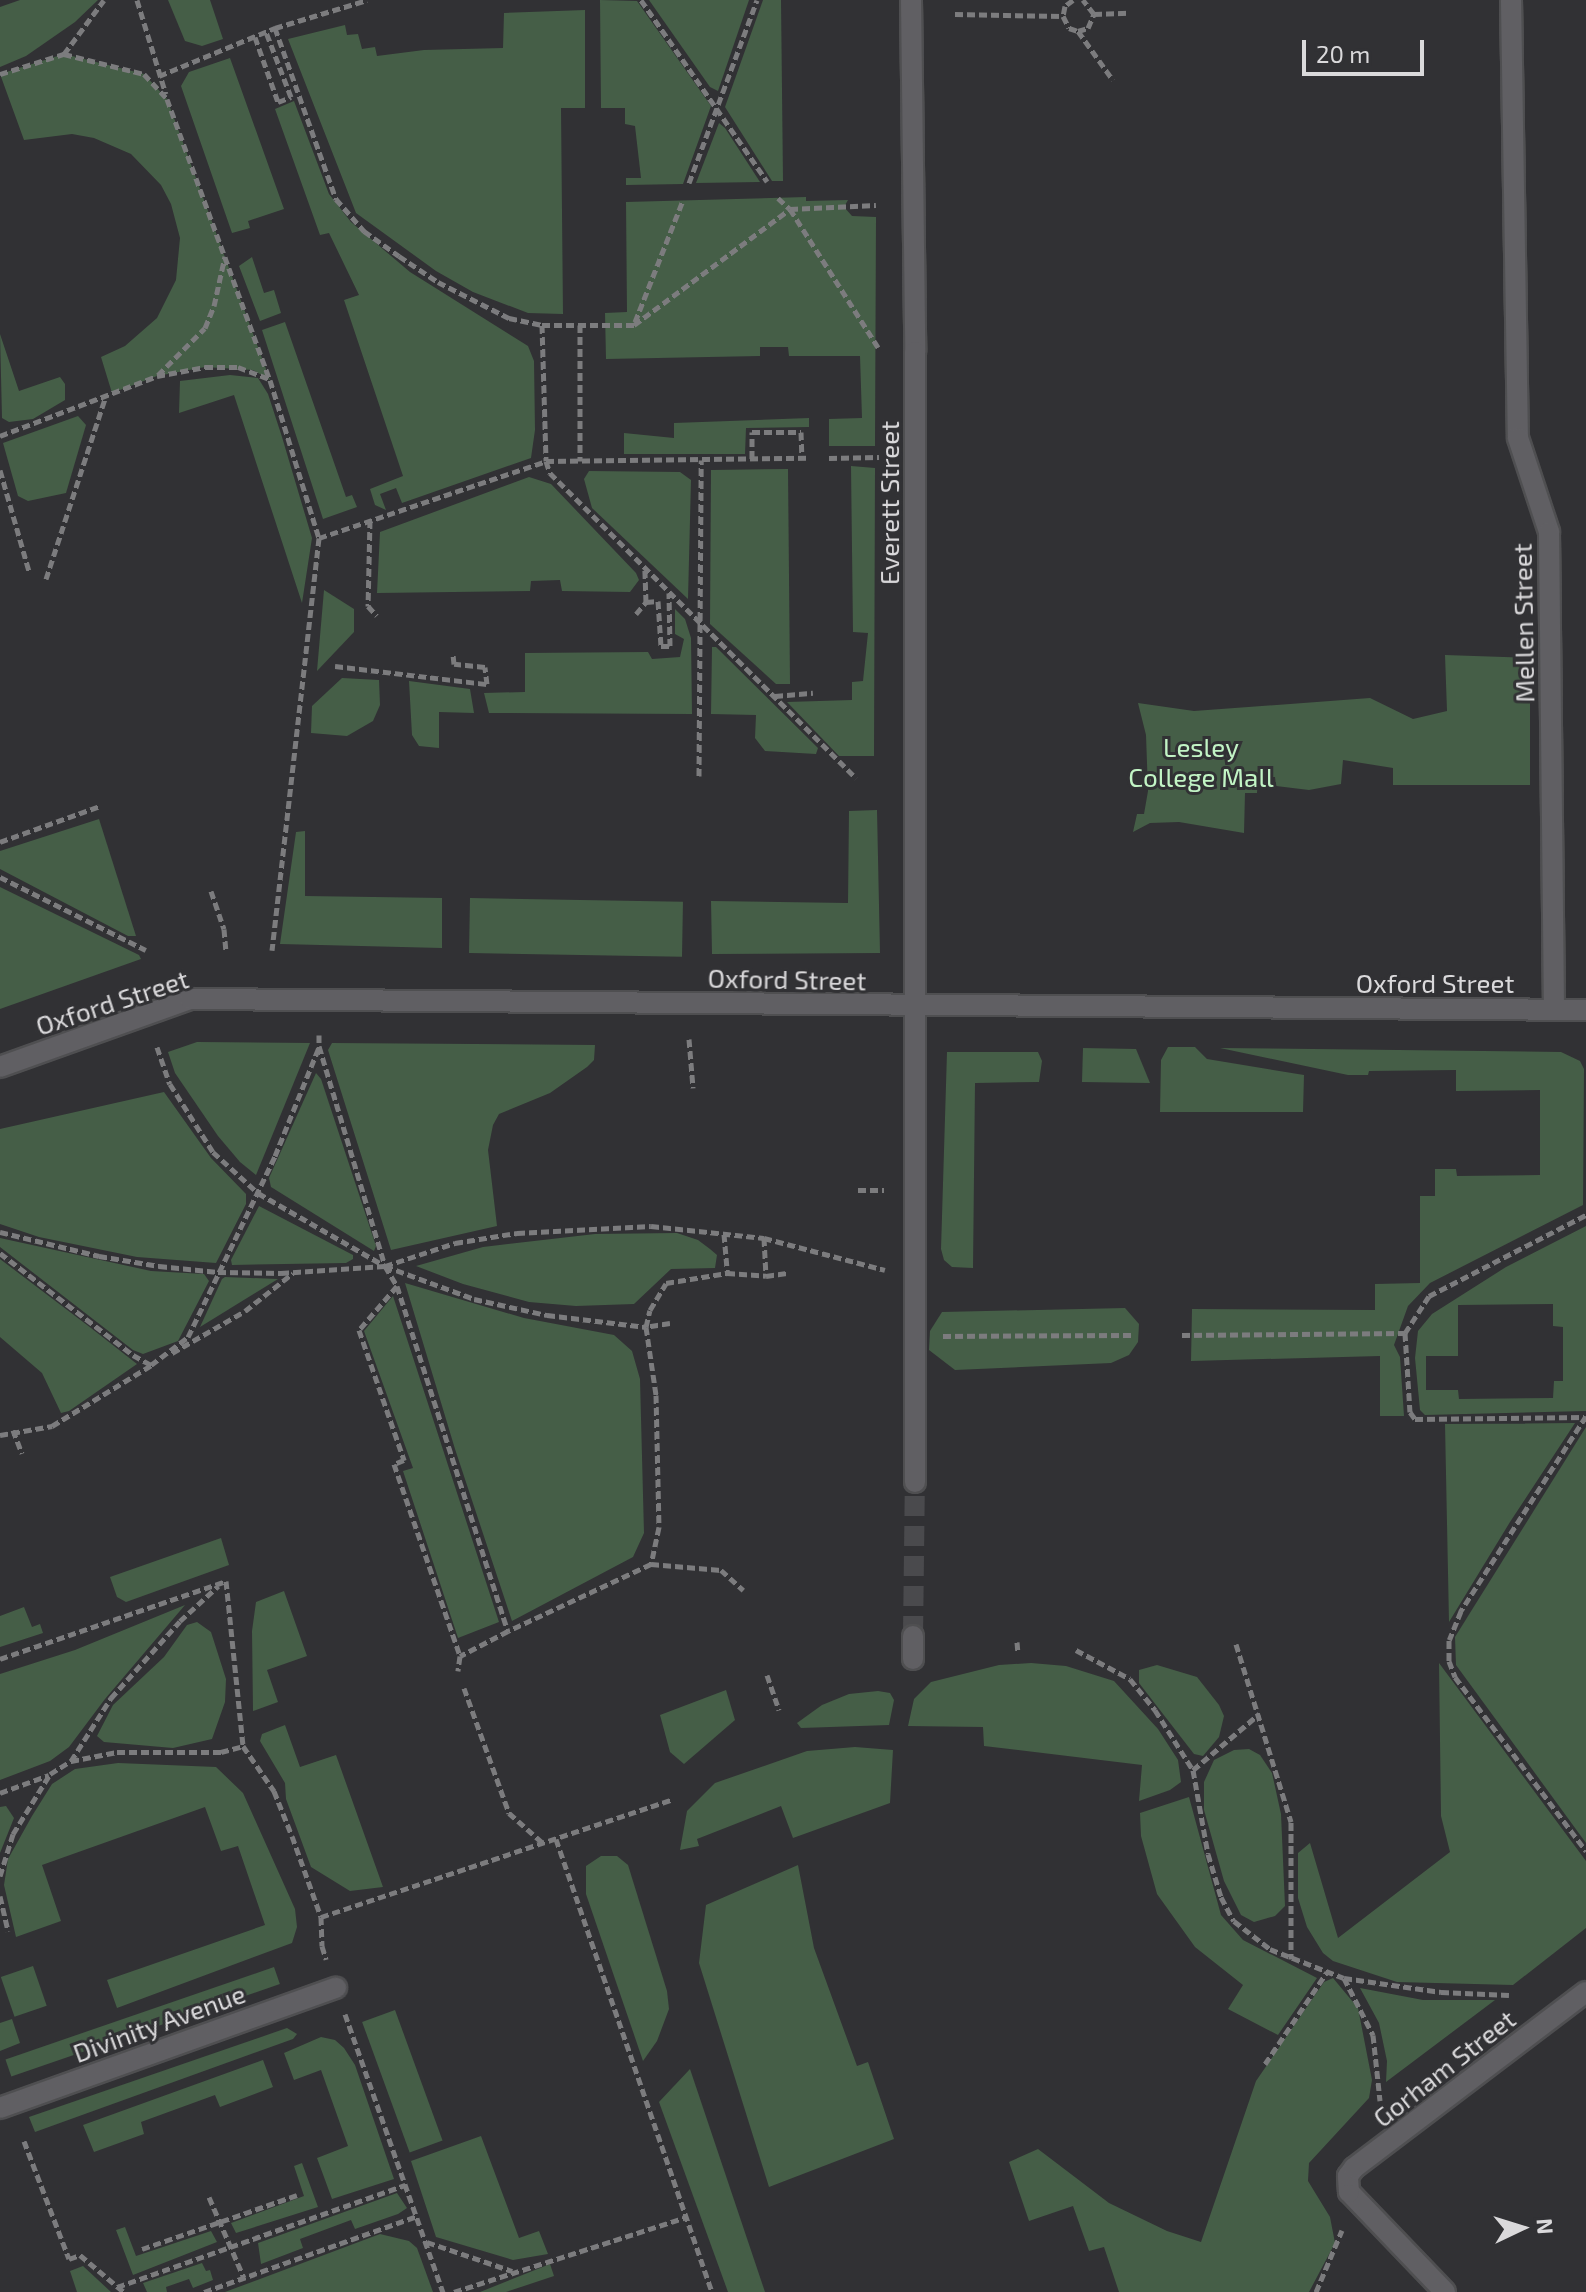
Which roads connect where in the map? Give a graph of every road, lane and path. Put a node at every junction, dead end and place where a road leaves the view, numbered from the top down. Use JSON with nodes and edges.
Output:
{"nodes":[{"id":1,"x":104,"y":0,"type":"edge"},
{"id":2,"x":137,"y":0,"type":"edge"},
{"id":3,"x":367,"y":0,"type":"edge"},
{"id":4,"x":641,"y":0,"type":"edge"},
{"id":5,"x":757,"y":0,"type":"edge"},
{"id":6,"x":911,"y":0,"type":"edge"},
{"id":7,"x":1073,"y":0,"type":"edge"},
{"id":8,"x":1083,"y":0,"type":"edge"},
{"id":9,"x":1511,"y":0,"type":"edge"},
{"id":10,"x":1129,"y":13,"type":"dead end"},
{"id":11,"x":955,"y":14,"type":"dead end"},
{"id":12,"x":1094,"y":14,"type":"junction"},
{"id":13,"x":1063,"y":16,"type":"junction"},
{"id":14,"x":275,"y":28,"type":"junction"},
{"id":15,"x":1078,"y":31,"type":"junction"},
{"id":16,"x":266,"y":32,"type":"junction"},
{"id":17,"x":255,"y":37,"type":"junction"},
{"id":18,"x":64,"y":54,"type":"junction"},
{"id":19,"x":0,"y":74,"type":"edge"},
{"id":20,"x":159,"y":76,"type":"junction"},
{"id":21,"x":1113,"y":80,"type":"dead end"},
{"id":22,"x":167,"y":99,"type":"junction"},
{"id":23,"x":719,"y":108,"type":"junction"},
{"id":24,"x":767,"y":181,"type":"dead end"},
{"id":25,"x":689,"y":183,"type":"dead end"},
{"id":26,"x":778,"y":198,"type":"dead end"},
{"id":27,"x":683,"y":200,"type":"dead end"},
{"id":28,"x":876,"y":205,"type":"dead end"},
{"id":29,"x":790,"y":209,"type":"junction"},
{"id":30,"x":225,"y":255,"type":"junction"},
{"id":31,"x":542,"y":325,"type":"junction"},
{"id":32,"x":580,"y":325,"type":"junction"},
{"id":33,"x":634,"y":325,"type":"junction"},
{"id":34,"x":878,"y":347,"type":"dead end"},
{"id":35,"x":157,"y":376,"type":"junction"},
{"id":36,"x":270,"y":380,"type":"junction"},
{"id":37,"x":105,"y":396,"type":"junction"},
{"id":38,"x":0,"y":436,"type":"edge"},
{"id":39,"x":879,"y":457,"type":"dead end"},
{"id":40,"x":829,"y":458,"type":"dead end"},
{"id":41,"x":752,"y":459,"type":"junction"},
{"id":42,"x":701,"y":460,"type":"junction"},
{"id":43,"x":546,"y":461,"type":"junction"},
{"id":44,"x":580,"y":461,"type":"junction"},
{"id":45,"x":0,"y":470,"type":"edge"},
{"id":46,"x":0,"y":505,"type":"edge"},
{"id":47,"x":12,"y":505,"type":"junction"},
{"id":48,"x":370,"y":520,"type":"junction"},
{"id":49,"x":319,"y":538,"type":"junction"},
{"id":50,"x":645,"y":569,"type":"junction"},
{"id":51,"x":29,"y":571,"type":"dead end"},
{"id":52,"x":46,"y":579,"type":"dead end"},
{"id":53,"x":669,"y":592,"type":"junction"},
{"id":54,"x":646,"y":602,"type":"junction"},
{"id":55,"x":636,"y":614,"type":"dead end"},
{"id":56,"x":377,"y":616,"type":"dead end"},
{"id":57,"x":700,"y":623,"type":"junction"},
{"id":58,"x":453,"y":654,"type":"dead end"},
{"id":59,"x":335,"y":666,"type":"dead end"},
{"id":60,"x":813,"y":693,"type":"dead end"},
{"id":61,"x":774,"y":697,"type":"junction"},
{"id":62,"x":699,"y":776,"type":"dead end"},
{"id":63,"x":856,"y":778,"type":"dead end"},
{"id":64,"x":100,"y":806,"type":"dead end"},
{"id":65,"x":0,"y":842,"type":"edge"},
{"id":66,"x":0,"y":877,"type":"edge"},
{"id":67,"x":211,"y":891,"type":"dead end"},
{"id":68,"x":146,"y":950,"type":"dead end"},
{"id":69,"x":272,"y":950,"type":"dead end"},
{"id":70,"x":226,"y":952,"type":"dead end"},
{"id":71,"x":917,"y":1006,"type":"junction"},
{"id":72,"x":1554,"y":1010,"type":"junction"},
{"id":73,"x":1586,"y":1010,"type":"edge"},
{"id":74,"x":319,"y":1035,"type":"dead end"},
{"id":75,"x":689,"y":1039,"type":"dead end"},
{"id":76,"x":319,"y":1046,"type":"junction"},
{"id":77,"x":157,"y":1047,"type":"dead end"},
{"id":78,"x":0,"y":1067,"type":"edge"},
{"id":79,"x":693,"y":1088,"type":"dead end"},
{"id":80,"x":858,"y":1190,"type":"dead end"},
{"id":81,"x":889,"y":1190,"type":"dead end"},
{"id":82,"x":258,"y":1193,"type":"junction"},
{"id":83,"x":1586,"y":1215,"type":"edge"},
{"id":84,"x":0,"y":1232,"type":"edge"},
{"id":85,"x":724,"y":1234,"type":"junction"},
{"id":86,"x":764,"y":1238,"type":"junction"},
{"id":87,"x":0,"y":1253,"type":"edge"},
{"id":88,"x":385,"y":1266,"type":"junction"},
{"id":89,"x":888,"y":1271,"type":"dead end"},
{"id":90,"x":218,"y":1272,"type":"junction"},
{"id":91,"x":294,"y":1272,"type":"junction"},
{"id":92,"x":727,"y":1273,"type":"junction"},
{"id":93,"x":787,"y":1273,"type":"dead end"},
{"id":94,"x":766,"y":1276,"type":"junction"},
{"id":95,"x":397,"y":1286,"type":"junction"},
{"id":96,"x":670,"y":1323,"type":"dead end"},
{"id":97,"x":646,"y":1327,"type":"junction"},
{"id":98,"x":1405,"y":1333,"type":"junction"},
{"id":99,"x":1131,"y":1335,"type":"dead end"},
{"id":100,"x":1182,"y":1335,"type":"dead end"},
{"id":101,"x":934,"y":1336,"type":"dead end"},
{"id":102,"x":151,"y":1365,"type":"junction"},
{"id":103,"x":1585,"y":1416,"type":"edge"},
{"id":104,"x":13,"y":1430,"type":"junction"},
{"id":105,"x":0,"y":1435,"type":"edge"},
{"id":106,"x":22,"y":1453,"type":"dead end"},
{"id":107,"x":915,"y":1482,"type":"tunnel mouth"},
{"id":108,"x":651,"y":1564,"type":"junction"},
{"id":109,"x":222,"y":1582,"type":"junction"},
{"id":110,"x":743,"y":1590,"type":"dead end"},
{"id":111,"x":508,"y":1631,"type":"junction"},
{"id":112,"x":913,"y":1636,"type":"tunnel mouth"},
{"id":113,"x":1017,"y":1642,"type":"dead end"},
{"id":114,"x":1236,"y":1644,"type":"dead end"},
{"id":115,"x":1076,"y":1650,"type":"dead end"},
{"id":116,"x":1018,"y":1653,"type":"dead end"},
{"id":117,"x":460,"y":1656,"type":"junction"},
{"id":118,"x":0,"y":1659,"type":"edge"},
{"id":119,"x":913,"y":1659,"type":"dead end"},
{"id":120,"x":458,"y":1671,"type":"dead end"},
{"id":121,"x":767,"y":1675,"type":"dead end"},
{"id":122,"x":464,"y":1688,"type":"dead end"},
{"id":123,"x":779,"y":1710,"type":"dead end"},
{"id":124,"x":1259,"y":1714,"type":"junction"},
{"id":125,"x":71,"y":1761,"type":"junction"},
{"id":126,"x":1193,"y":1770,"type":"junction"},
{"id":127,"x":50,"y":1774,"type":"junction"},
{"id":128,"x":0,"y":1793,"type":"edge"},
{"id":129,"x":671,"y":1800,"type":"dead end"},
{"id":130,"x":556,"y":1839,"type":"junction"},
{"id":131,"x":543,"y":1843,"type":"junction"},
{"id":132,"x":1586,"y":1851,"type":"edge"},
{"id":133,"x":0,"y":1876,"type":"edge"},
{"id":134,"x":0,"y":1896,"type":"edge"},
{"id":135,"x":321,"y":1917,"type":"dead end"},
{"id":136,"x":8,"y":1931,"type":"dead end"},
{"id":137,"x":1291,"y":1959,"type":"junction"},
{"id":138,"x":1327,"y":1972,"type":"junction"},
{"id":139,"x":1344,"y":1978,"type":"junction"},
{"id":140,"x":336,"y":1988,"type":"dead end"},
{"id":141,"x":1586,"y":1992,"type":"edge"},
{"id":142,"x":1509,"y":1995,"type":"dead end"},
{"id":143,"x":1265,"y":2064,"type":"dead end"},
{"id":144,"x":1380,"y":2101,"type":"dead end"},
{"id":145,"x":0,"y":2108,"type":"edge"},
{"id":146,"x":24,"y":2141,"type":"dead end"},
{"id":147,"x":405,"y":2185,"type":"dead end"},
{"id":148,"x":297,"y":2195,"type":"dead end"},
{"id":149,"x":209,"y":2197,"type":"dead end"},
{"id":150,"x":417,"y":2216,"type":"dead end"},
{"id":151,"x":686,"y":2217,"type":"junction"},
{"id":152,"x":220,"y":2222,"type":"junction"},
{"id":153,"x":1343,"y":2226,"type":"dead end"},
{"id":154,"x":426,"y":2241,"type":"dead end"},
{"id":155,"x":232,"y":2246,"type":"junction"},
{"id":156,"x":142,"y":2249,"type":"dead end"},
{"id":157,"x":513,"y":2271,"type":"junction"},
{"id":158,"x":244,"y":2278,"type":"junction"},
{"id":159,"x":117,"y":2287,"type":"junction"},
{"id":160,"x":124,"y":2292,"type":"edge"},
{"id":161,"x":204,"y":2292,"type":"edge"},
{"id":162,"x":454,"y":2292,"type":"edge"},
{"id":163,"x":712,"y":2292,"type":"edge"},
{"id":164,"x":1316,"y":2292,"type":"edge"},
{"id":165,"x":1445,"y":2292,"type":"edge"}],
"edges":[{"from":1,"to":18,"type":"path"},
{"from":2,"to":20,"type":"path"},
{"from":3,"to":14,"type":"path"},
{"from":4,"to":23,"type":"path"},
{"from":5,"to":23,"type":"path"},
{"from":6,"to":71,"type":"street","name":"Everett Street"},
{"from":7,"to":13,"type":"path"},
{"from":8,"to":12,"type":"path"},
{"from":9,"to":72,"type":"street","name":"Mellen Street"},
{"from":10,"to":12,"type":"path"},
{"from":11,"to":13,"type":"path"},
{"from":12,"to":15,"type":"path"},
{"from":13,"to":15,"type":"path"},
{"from":14,"to":16,"type":"path"},
{"from":14,"to":31,"type":"path"},
{"from":15,"to":21,"type":"path"},
{"from":16,"to":17,"type":"path"},
{"from":16,"to":17,"type":"path"},
{"from":17,"to":20,"type":"path"},
{"from":18,"to":19,"type":"path"},
{"from":18,"to":22,"type":"path"},
{"from":20,"to":22,"type":"path"},
{"from":22,"to":30,"type":"path"},
{"from":23,"to":24,"type":"path"},
{"from":23,"to":25,"type":"path"},
{"from":26,"to":29,"type":"path"},
{"from":27,"to":33,"type":"path"},
{"from":28,"to":29,"type":"path"},
{"from":29,"to":33,"type":"path"},
{"from":29,"to":34,"type":"path"},
{"from":30,"to":35,"type":"path"},
{"from":30,"to":36,"type":"path"},
{"from":31,"to":32,"type":"path"},
{"from":31,"to":43,"type":"path"},
{"from":32,"to":33,"type":"path"},
{"from":32,"to":44,"type":"path"},
{"from":35,"to":36,"type":"path"},
{"from":35,"to":37,"type":"path"},
{"from":36,"to":49,"type":"path"},
{"from":37,"to":38,"type":"path"},
{"from":37,"to":52,"type":"path"},
{"from":39,"to":40,"type":"path"},
{"from":41,"to":41,"type":"path"},
{"from":41,"to":42,"type":"path"},
{"from":42,"to":44,"type":"path"},
{"from":42,"to":57,"type":"path"},
{"from":43,"to":44,"type":"path"},
{"from":43,"to":48,"type":"path"},
{"from":43,"to":50,"type":"path"},
{"from":45,"to":47,"type":"path"},
{"from":46,"to":47,"type":"path"},
{"from":47,"to":51,"type":"path"},
{"from":48,"to":49,"type":"path"},
{"from":48,"to":56,"type":"path"},
{"from":49,"to":69,"type":"path"},
{"from":50,"to":53,"type":"path"},
{"from":50,"to":54,"type":"path"},
{"from":53,"to":54,"type":"path"},
{"from":53,"to":57,"type":"path"},
{"from":54,"to":55,"type":"path"},
{"from":57,"to":61,"type":"path"},
{"from":57,"to":62,"type":"path"},
{"from":58,"to":59,"type":"path"},
{"from":60,"to":61,"type":"path"},
{"from":61,"to":63,"type":"path"},
{"from":64,"to":65,"type":"path"},
{"from":66,"to":68,"type":"path"},
{"from":67,"to":70,"type":"path"},
{"from":71,"to":72,"type":"street","name":"Oxford Street"},
{"from":71,"to":78,"type":"street","name":"Oxford Street"},
{"from":71,"to":107,"type":"street","name":"Everett Street"},
{"from":72,"to":73,"type":"street","name":"Oxford Street"},
{"from":74,"to":76,"type":"path"},
{"from":75,"to":79,"type":"path"},
{"from":76,"to":82,"type":"path"},
{"from":76,"to":88,"type":"path"},
{"from":77,"to":82,"type":"path"},
{"from":80,"to":81,"type":"path"},
{"from":82,"to":88,"type":"path"},
{"from":82,"to":90,"type":"path"},
{"from":83,"to":98,"type":"path"},
{"from":84,"to":90,"type":"path"},
{"from":85,"to":86,"type":"path"},
{"from":85,"to":88,"type":"path"},
{"from":85,"to":92,"type":"path"},
{"from":86,"to":89,"type":"path"},
{"from":86,"to":94,"type":"path"},
{"from":87,"to":102,"type":"path"},
{"from":88,"to":91,"type":"path"},
{"from":88,"to":95,"type":"path"},
{"from":88,"to":97,"type":"path"},
{"from":90,"to":91,"type":"path"},
{"from":90,"to":102,"type":"path"},
{"from":91,"to":102,"type":"path"},
{"from":92,"to":94,"type":"path"},
{"from":92,"to":97,"type":"path"},
{"from":93,"to":94,"type":"path"},
{"from":95,"to":111,"type":"path"},
{"from":95,"to":117,"type":"path"},
{"from":96,"to":97,"type":"path"},
{"from":97,"to":108,"type":"path"},
{"from":98,"to":100,"type":"path"},
{"from":98,"to":103,"type":"path"},
{"from":99,"to":101,"type":"path"},
{"from":102,"to":104,"type":"path"},
{"from":103,"to":132,"type":"path"},
{"from":104,"to":105,"type":"path"},
{"from":104,"to":106,"type":"path"},
{"from":108,"to":110,"type":"path"},
{"from":108,"to":111,"type":"path"},
{"from":109,"to":118,"type":"path"},
{"from":109,"to":125,"type":"path"},
{"from":109,"to":125,"type":"path"},
{"from":111,"to":117,"type":"path"},
{"from":112,"to":119,"type":"street"},
{"from":113,"to":116,"type":"path"},
{"from":114,"to":124,"type":"path"},
{"from":115,"to":126,"type":"path"},
{"from":117,"to":120,"type":"path"},
{"from":121,"to":123,"type":"path"},
{"from":122,"to":131,"type":"path"},
{"from":124,"to":126,"type":"path"},
{"from":124,"to":137,"type":"path"},
{"from":125,"to":127,"type":"path"},
{"from":126,"to":137,"type":"path"},
{"from":127,"to":128,"type":"path"},
{"from":127,"to":133,"type":"path"},
{"from":129,"to":130,"type":"path"},
{"from":130,"to":131,"type":"path"},
{"from":130,"to":151,"type":"path"},
{"from":131,"to":135,"type":"path"},
{"from":134,"to":136,"type":"path"},
{"from":137,"to":138,"type":"path"},
{"from":138,"to":139,"type":"path"},
{"from":138,"to":143,"type":"path"},
{"from":139,"to":142,"type":"path"},
{"from":139,"to":144,"type":"path"},
{"from":140,"to":145,"type":"street","name":"Divinity Avenue"},
{"from":141,"to":165,"type":"street","name":"Gorham Street"},
{"from":146,"to":159,"type":"path"},
{"from":147,"to":155,"type":"path"},
{"from":148,"to":152,"type":"path"},
{"from":149,"to":152,"type":"path"},
{"from":150,"to":158,"type":"path"},
{"from":151,"to":157,"type":"path"},
{"from":151,"to":163,"type":"path"},
{"from":152,"to":155,"type":"path"},
{"from":152,"to":156,"type":"path"},
{"from":153,"to":164,"type":"path"},
{"from":154,"to":157,"type":"path"},
{"from":155,"to":158,"type":"path"},
{"from":155,"to":159,"type":"path"},
{"from":157,"to":162,"type":"path"},
{"from":158,"to":161,"type":"path"},
{"from":159,"to":160,"type":"path"}]}
